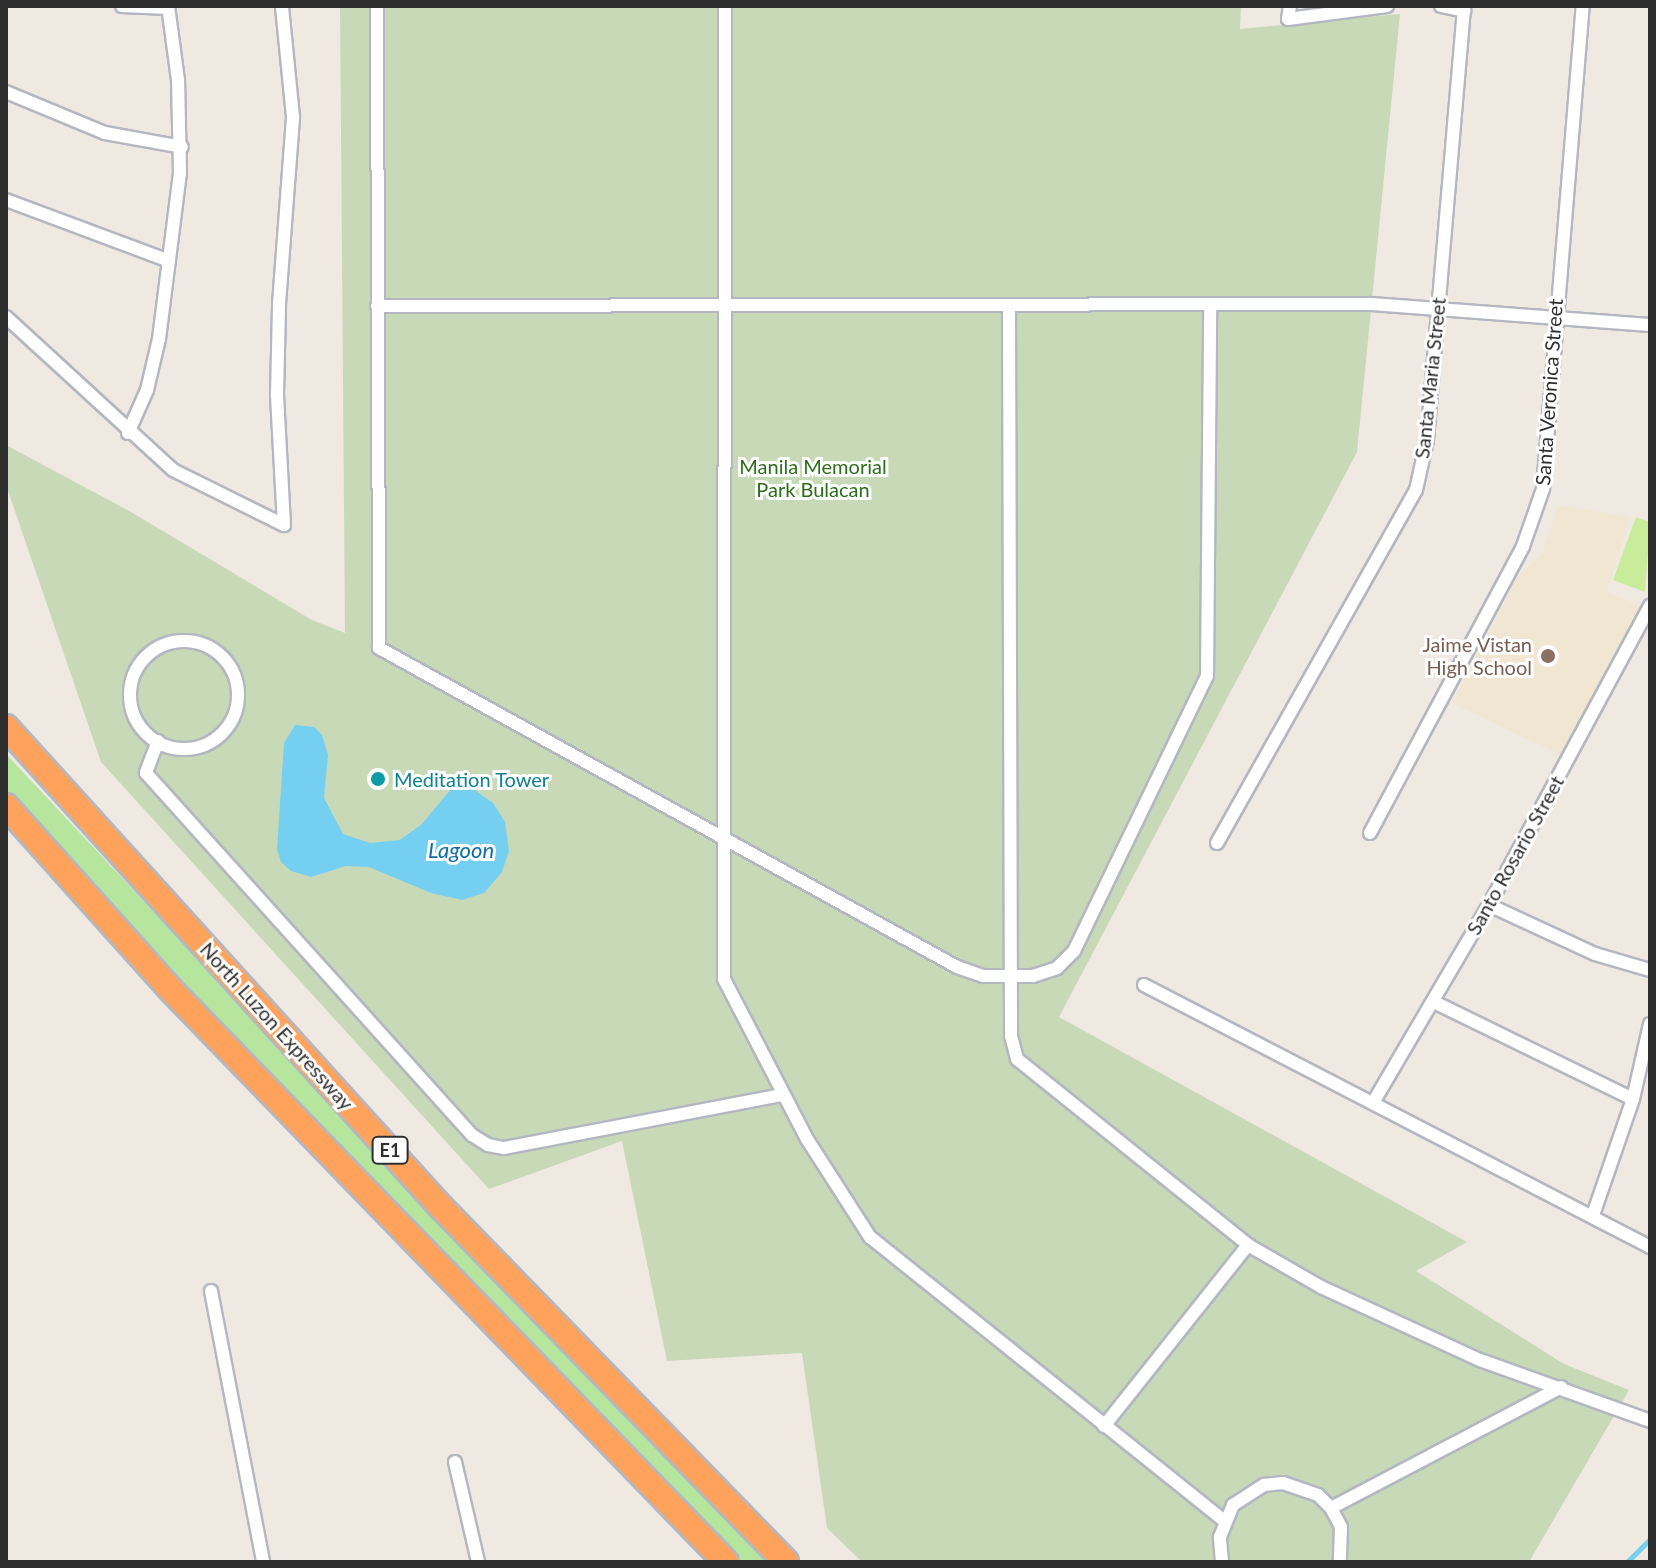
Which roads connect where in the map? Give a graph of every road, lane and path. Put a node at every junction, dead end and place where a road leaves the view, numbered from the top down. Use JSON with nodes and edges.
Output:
{"nodes":[{"id":1,"x":122,"y":6,"type":"edge"},
{"id":2,"x":282,"y":6,"type":"edge"},
{"id":3,"x":377,"y":6,"type":"edge"},
{"id":4,"x":725,"y":6,"type":"edge"},
{"id":5,"x":1290,"y":6,"type":"edge"},
{"id":6,"x":1387,"y":6,"type":"edge"},
{"id":7,"x":1441,"y":6,"type":"edge"},
{"id":8,"x":1583,"y":6,"type":"edge"},
{"id":9,"x":168,"y":7,"type":"edge"},
{"id":10,"x":1464,"y":9,"type":"edge"},
{"id":11,"x":6,"y":92,"type":"edge"},
{"id":12,"x":182,"y":147,"type":"junction"},
{"id":13,"x":6,"y":200,"type":"edge"},
{"id":14,"x":169,"y":261,"type":"junction"},
{"id":15,"x":1009,"y":305,"type":"junction"},
{"id":16,"x":1210,"y":305,"type":"junction"},
{"id":17,"x":377,"y":306,"type":"junction"},
{"id":18,"x":727,"y":306,"type":"junction"},
{"id":19,"x":1438,"y":306,"type":"junction"},
{"id":20,"x":6,"y":317,"type":"edge"},
{"id":21,"x":1554,"y":317,"type":"junction"},
{"id":22,"x":1650,"y":325,"type":"edge"},
{"id":23,"x":128,"y":433,"type":"junction"},
{"id":24,"x":1649,"y":609,"type":"edge"},
{"id":25,"x":6,"y":727,"type":"edge"},
{"id":26,"x":158,"y":741,"type":"junction"},
{"id":27,"x":6,"y":806,"type":"edge"},
{"id":28,"x":1370,"y":833,"type":"dead end"},
{"id":29,"x":727,"y":842,"type":"junction"},
{"id":30,"x":1217,"y":843,"type":"dead end"},
{"id":31,"x":1489,"y":905,"type":"junction"},
{"id":32,"x":1650,"y":970,"type":"edge"},
{"id":33,"x":1011,"y":979,"type":"junction"},
{"id":34,"x":1144,"y":985,"type":"dead end"},
{"id":35,"x":1434,"y":1002,"type":"junction"},
{"id":36,"x":1650,"y":1024,"type":"edge"},
{"id":37,"x":783,"y":1095,"type":"junction"},
{"id":38,"x":1633,"y":1099,"type":"junction"},
{"id":39,"x":1374,"y":1101,"type":"junction"},
{"id":40,"x":1593,"y":1215,"type":"junction"},
{"id":41,"x":1248,"y":1245,"type":"junction"},
{"id":42,"x":1650,"y":1247,"type":"edge"},
{"id":43,"x":211,"y":1291,"type":"dead end"},
{"id":44,"x":1561,"y":1387,"type":"junction"},
{"id":45,"x":1650,"y":1421,"type":"edge"},
{"id":46,"x":1104,"y":1426,"type":"junction"},
{"id":47,"x":455,"y":1462,"type":"dead end"},
{"id":48,"x":1331,"y":1508,"type":"junction"},
{"id":49,"x":1224,"y":1521,"type":"junction"},
{"id":50,"x":263,"y":1562,"type":"edge"},
{"id":51,"x":478,"y":1562,"type":"edge"},
{"id":52,"x":726,"y":1562,"type":"edge"},
{"id":53,"x":786,"y":1562,"type":"edge"},
{"id":54,"x":1222,"y":1562,"type":"edge"},
{"id":55,"x":1340,"y":1562,"type":"edge"}],
"edges":[{"from":1,"to":9,"type":"street"},
{"from":2,"to":23,"type":"street"},
{"from":3,"to":17,"type":"street"},
{"from":4,"to":18,"type":"street"},
{"from":5,"to":6,"type":"street"},
{"from":7,"to":10,"type":"street"},
{"from":8,"to":21,"type":"street","name":"Santa Veronica Street"},
{"from":9,"to":12,"type":"street"},
{"from":10,"to":19,"type":"street","name":"Santa Maria Street"},
{"from":11,"to":12,"type":"street"},
{"from":12,"to":14,"type":"street"},
{"from":13,"to":14,"type":"street"},
{"from":14,"to":23,"type":"street"},
{"from":15,"to":16,"type":"street"},
{"from":15,"to":18,"type":"street"},
{"from":15,"to":33,"type":"street"},
{"from":16,"to":19,"type":"street"},
{"from":16,"to":33,"type":"street"},
{"from":17,"to":18,"type":"street"},
{"from":17,"to":29,"type":"street"},
{"from":18,"to":29,"type":"street"},
{"from":19,"to":21,"type":"street"},
{"from":19,"to":30,"type":"street","name":"Santa Maria Street"},
{"from":20,"to":23,"type":"street"},
{"from":21,"to":22,"type":"street"},
{"from":21,"to":28,"type":"street","name":"Santa Veronica Street"},
{"from":24,"to":31,"type":"street","name":"Santo Rosario Street"},
{"from":25,"to":53,"type":"highway","name":"North Luzon Expressway","number":"E1"},
{"from":26,"to":26,"type":"street"},
{"from":26,"to":37,"type":"street"},
{"from":27,"to":52,"type":"highway","number":"E1"},
{"from":29,"to":33,"type":"street"},
{"from":29,"to":37,"type":"street"},
{"from":31,"to":32,"type":"street"},
{"from":31,"to":35,"type":"street","name":"Santo Rosario Street"},
{"from":33,"to":41,"type":"street"},
{"from":34,"to":39,"type":"street"},
{"from":35,"to":38,"type":"street"},
{"from":35,"to":39,"type":"street","name":"Santo Rosario Street"},
{"from":36,"to":38,"type":"street"},
{"from":37,"to":46,"type":"street"},
{"from":38,"to":40,"type":"street"},
{"from":39,"to":40,"type":"street"},
{"from":40,"to":42,"type":"street"},
{"from":41,"to":44,"type":"street"},
{"from":41,"to":46,"type":"street"},
{"from":43,"to":50,"type":"street"},
{"from":44,"to":45,"type":"street"},
{"from":44,"to":48,"type":"street"},
{"from":46,"to":49,"type":"street"},
{"from":47,"to":51,"type":"street"},
{"from":48,"to":49,"type":"street"},
{"from":48,"to":55,"type":"street"},
{"from":49,"to":54,"type":"street"}]}
